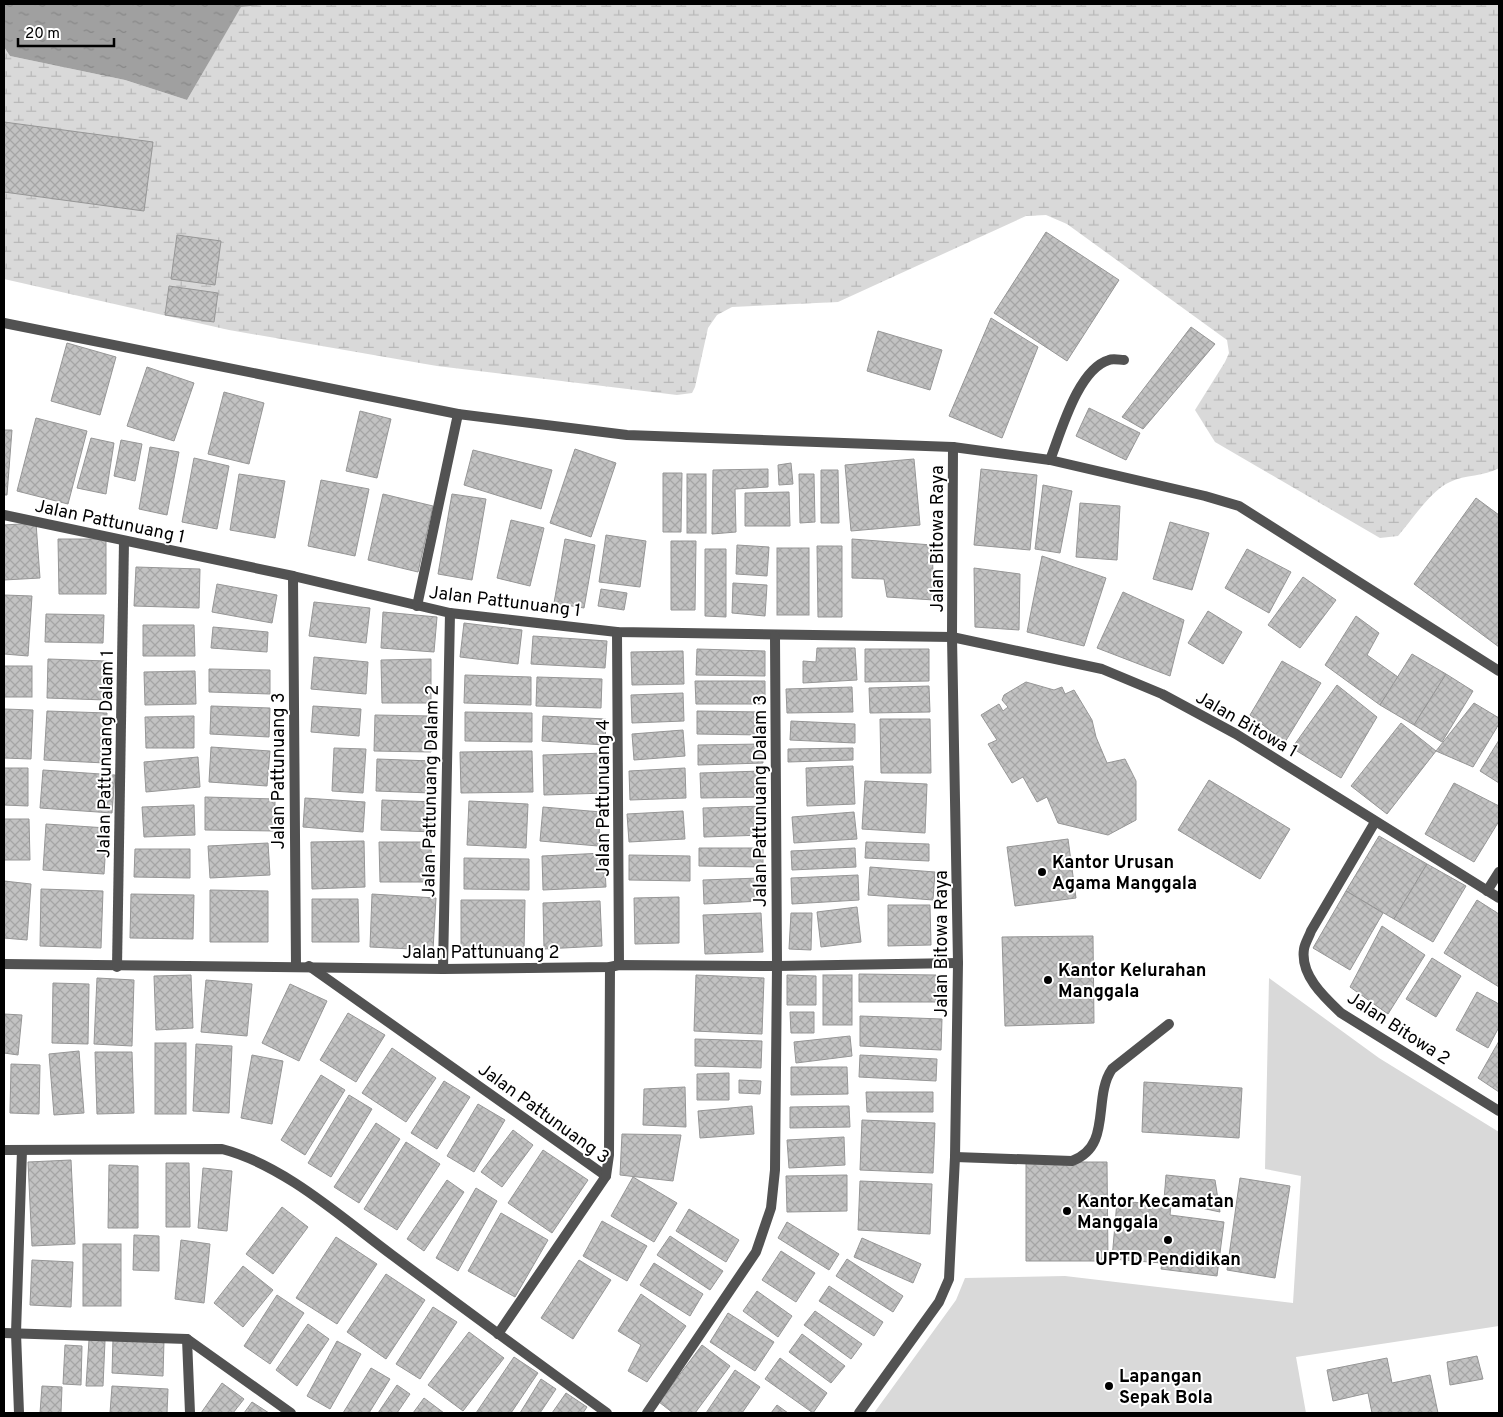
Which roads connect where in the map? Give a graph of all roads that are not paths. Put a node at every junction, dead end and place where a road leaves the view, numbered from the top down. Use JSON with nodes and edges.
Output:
{"nodes":[{"id":1,"x":4,"y":323,"type":"edge"},
{"id":2,"x":1124,"y":360,"type":"dead end"},
{"id":3,"x":458,"y":414,"type":"junction"},
{"id":4,"x":953,"y":447,"type":"junction"},
{"id":5,"x":1050,"y":460,"type":"junction"},
{"id":6,"x":4,"y":515,"type":"edge"},
{"id":7,"x":124,"y":541,"type":"junction"},
{"id":8,"x":293,"y":576,"type":"junction"},
{"id":9,"x":416,"y":606,"type":"junction"},
{"id":10,"x":450,"y":613,"type":"junction"},
{"id":11,"x":617,"y":632,"type":"junction"},
{"id":12,"x":775,"y":636,"type":"junction"},
{"id":13,"x":952,"y":637,"type":"junction"},
{"id":14,"x":1499,"y":671,"type":"edge"},
{"id":15,"x":1375,"y":822,"type":"junction"},
{"id":16,"x":1499,"y":872,"type":"edge"},
{"id":17,"x":1487,"y":891,"type":"junction"},
{"id":18,"x":1499,"y":898,"type":"edge"},
{"id":19,"x":958,"y":963,"type":"junction"},
{"id":20,"x":4,"y":964,"type":"edge"},
{"id":21,"x":296,"y":966,"type":"junction"},
{"id":22,"x":309,"y":966,"type":"junction"},
{"id":23,"x":615,"y":966,"type":"junction"},
{"id":24,"x":777,"y":966,"type":"junction"},
{"id":25,"x":118,"y":967,"type":"junction"},
{"id":26,"x":443,"y":969,"type":"junction"},
{"id":27,"x":1170,"y":1024,"type":"dead end"},
{"id":28,"x":1499,"y":1111,"type":"edge"},
{"id":29,"x":4,"y":1150,"type":"edge"},
{"id":30,"x":22,"y":1150,"type":"junction"},
{"id":31,"x":956,"y":1157,"type":"junction"},
{"id":32,"x":606,"y":1176,"type":"junction"},
{"id":33,"x":4,"y":1333,"type":"edge"},
{"id":34,"x":16,"y":1333,"type":"junction"},
{"id":35,"x":498,"y":1334,"type":"junction"},
{"id":36,"x":187,"y":1339,"type":"junction"},
{"id":37,"x":19,"y":1413,"type":"edge"},
{"id":38,"x":190,"y":1413,"type":"edge"},
{"id":39,"x":291,"y":1413,"type":"edge"},
{"id":40,"x":607,"y":1413,"type":"edge"},
{"id":41,"x":647,"y":1413,"type":"edge"},
{"id":42,"x":859,"y":1413,"type":"edge"}],
"edges":[{"from":1,"to":3,"type":"street"},
{"from":2,"to":5,"type":"street"},
{"from":3,"to":4,"type":"street"},
{"from":3,"to":9,"type":"street"},
{"from":4,"to":5,"type":"street"},
{"from":4,"to":13,"type":"street","name":"Jalan Bitowa Raya"},
{"from":5,"to":14,"type":"street"},
{"from":6,"to":7,"type":"street","name":"Jalan Pattunuang 1"},
{"from":7,"to":8,"type":"street","name":"Jalan Pattunuang 1"},
{"from":7,"to":25,"type":"street","name":"Jalan Pattunuang Dalam 1"},
{"from":8,"to":9,"type":"street","name":"Jalan Pattunuang 1"},
{"from":8,"to":21,"type":"street","name":"Jalan Pattunuang 3"},
{"from":9,"to":10,"type":"street","name":"Jalan Pattunuang 1"},
{"from":10,"to":11,"type":"street","name":"Jalan Pattunuang 1"},
{"from":10,"to":26,"type":"street","name":"Jalan Pattunuang Dalam 2"},
{"from":11,"to":12,"type":"street","name":"Jalan Pattunuang 1"},
{"from":11,"to":23,"type":"street","name":"Jalan Pattunuang 4"},
{"from":12,"to":13,"type":"street","name":"Jalan Pattunuang 1"},
{"from":12,"to":24,"type":"street","name":"Jalan Pattunuang Dalam 3"},
{"from":13,"to":15,"type":"street","name":"Jalan Bitowa 1"},
{"from":13,"to":19,"type":"street","name":"Jalan Bitowa Raya"},
{"from":15,"to":17,"type":"street","name":"Jalan Bitowa 1"},
{"from":15,"to":28,"type":"street","name":"Jalan Bitowa 2"},
{"from":16,"to":17,"type":"street"},
{"from":17,"to":18,"type":"street","name":"Jalan Bitowa 1"},
{"from":19,"to":24,"type":"street","name":"Jalan Pattunuang 2"},
{"from":19,"to":31,"type":"street","name":"Jalan Bitowa Raya"},
{"from":20,"to":25,"type":"street","name":"Jalan Pattunuang 2"},
{"from":21,"to":22,"type":"street","name":"Jalan Pattunuang 2"},
{"from":21,"to":25,"type":"street","name":"Jalan Pattunuang 2"},
{"from":22,"to":26,"type":"street","name":"Jalan Pattunuang 2"},
{"from":22,"to":32,"type":"street","name":"Jalan Pattunuang 3"},
{"from":23,"to":24,"type":"street","name":"Jalan Pattunuang 2"},
{"from":23,"to":26,"type":"street","name":"Jalan Pattunuang 2"},
{"from":23,"to":32,"type":"street","name":"Jalan Pattunuang 4"},
{"from":24,"to":41,"type":"street","name":"Jalan Pattunuang Dalam 3"},
{"from":27,"to":31,"type":"street"},
{"from":29,"to":30,"type":"street"},
{"from":30,"to":34,"type":"street"},
{"from":30,"to":35,"type":"street"},
{"from":31,"to":42,"type":"street","name":"Jalan Bitowa Raya"},
{"from":32,"to":35,"type":"street","name":"Jalan Pattunuang 3"},
{"from":33,"to":34,"type":"street"},
{"from":34,"to":36,"type":"street"},
{"from":34,"to":37,"type":"street"},
{"from":35,"to":40,"type":"street"},
{"from":36,"to":38,"type":"street"},
{"from":36,"to":39,"type":"street"}]}
